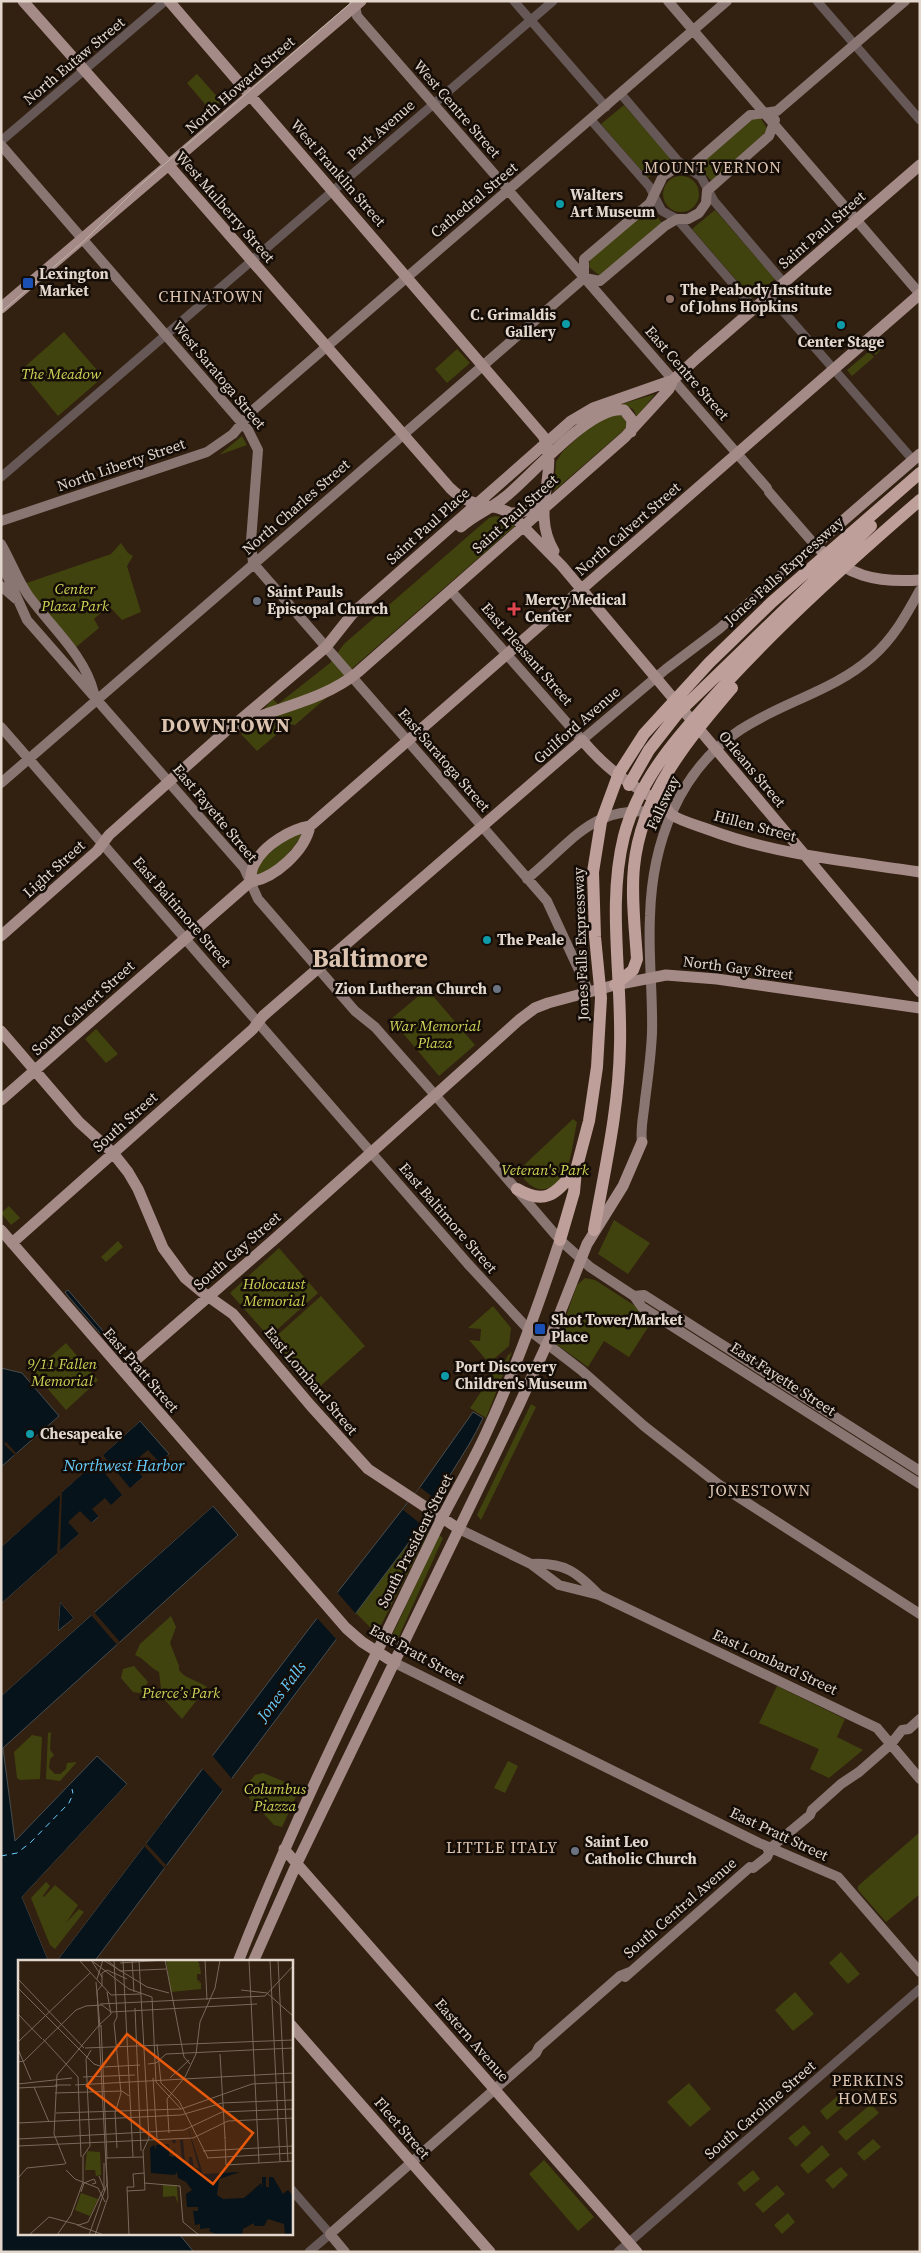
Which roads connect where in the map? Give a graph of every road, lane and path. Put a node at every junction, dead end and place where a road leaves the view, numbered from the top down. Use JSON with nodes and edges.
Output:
{"nodes":[{"id":1,"x":23,"y":1,"type":"edge"},
{"id":2,"x":165,"y":1,"type":"edge"},
{"id":3,"x":169,"y":1,"type":"edge"},
{"id":4,"x":514,"y":1,"type":"edge"},
{"id":5,"x":553,"y":1,"type":"edge"},
{"id":6,"x":668,"y":1,"type":"edge"},
{"id":7,"x":727,"y":1,"type":"edge"},
{"id":8,"x":817,"y":1,"type":"edge"},
{"id":9,"x":905,"y":1,"type":"edge"},
{"id":10,"x":357,"y":3,"type":"edge"},
{"id":11,"x":531,"y":20,"type":"junction"},
{"id":12,"x":693,"y":30,"type":"junction"},
{"id":13,"x":855,"y":45,"type":"junction"},
{"id":14,"x":84,"y":70,"type":"junction"},
{"id":15,"x":621,"y":94,"type":"junction"},
{"id":16,"x":251,"y":95,"type":"junction"},
{"id":17,"x":433,"y":104,"type":"junction"},
{"id":18,"x":606,"y":106,"type":"junction"},
{"id":19,"x":768,"y":118,"type":"junction"},
{"id":20,"x":591,"y":120,"type":"junction"},
{"id":21,"x":920,"y":120,"type":"edge"},
{"id":22,"x":1,"y":141,"type":"edge"},
{"id":23,"x":1,"y":145,"type":"edge"},
{"id":24,"x":920,"y":165,"type":"edge"},
{"id":25,"x":170,"y":166,"type":"junction"},
{"id":26,"x":688,"y":169,"type":"junction"},
{"id":27,"x":508,"y":190,"type":"junction"},
{"id":28,"x":333,"y":191,"type":"junction"},
{"id":29,"x":707,"y":191,"type":"junction"},
{"id":30,"x":655,"y":195,"type":"junction"},
{"id":31,"x":676,"y":219,"type":"junction"},
{"id":32,"x":856,"y":219,"type":"junction"},
{"id":33,"x":82,"y":238,"type":"junction"},
{"id":34,"x":252,"y":260,"type":"junction"},
{"id":35,"x":407,"y":276,"type":"junction"},
{"id":36,"x":584,"y":278,"type":"junction"},
{"id":37,"x":784,"y":283,"type":"junction"},
{"id":38,"x":920,"y":294,"type":"edge"},
{"id":39,"x":769,"y":295,"type":"junction"},
{"id":40,"x":1,"y":308,"type":"edge"},
{"id":41,"x":755,"y":309,"type":"junction"},
{"id":42,"x":166,"y":335,"type":"junction"},
{"id":43,"x":327,"y":346,"type":"junction"},
{"id":44,"x":483,"y":365,"type":"junction"},
{"id":45,"x":833,"y":369,"type":"junction"},
{"id":46,"x":673,"y":380,"type":"junction"},
{"id":47,"x":242,"y":422,"type":"junction"},
{"id":48,"x":631,"y":432,"type":"junction"},
{"id":49,"x":403,"y":434,"type":"junction"},
{"id":50,"x":546,"y":441,"type":"junction"},
{"id":51,"x":737,"y":454,"type":"junction"},
{"id":52,"x":916,"y":457,"type":"edge"},
{"id":53,"x":548,"y":458,"type":"junction"},
{"id":54,"x":920,"y":474,"type":"edge"},
{"id":55,"x":1,"y":477,"type":"edge"},
{"id":56,"x":500,"y":483,"type":"junction"},
{"id":57,"x":901,"y":489,"type":"junction"},
{"id":58,"x":545,"y":493,"type":"junction"},
{"id":59,"x":920,"y":500,"type":"edge"},
{"id":60,"x":475,"y":504,"type":"junction"},
{"id":61,"x":492,"y":507,"type":"junction"},
{"id":62,"x":514,"y":517,"type":"junction"},
{"id":63,"x":1,"y":521,"type":"edge"},
{"id":64,"x":1,"y":544,"type":"edge"},
{"id":65,"x":815,"y":545,"type":"junction"},
{"id":66,"x":1,"y":562,"type":"edge"},
{"id":67,"x":253,"y":563,"type":"junction"},
{"id":68,"x":562,"y":566,"type":"junction"},
{"id":69,"x":842,"y":569,"type":"junction"},
{"id":70,"x":920,"y":580,"type":"edge"},
{"id":71,"x":6,"y":583,"type":"edge"},
{"id":72,"x":24,"y":588,"type":"junction"},
{"id":73,"x":920,"y":590,"type":"edge"},
{"id":74,"x":451,"y":591,"type":"junction"},
{"id":75,"x":328,"y":650,"type":"junction"},
{"id":76,"x":507,"y":654,"type":"junction"},
{"id":77,"x":352,"y":677,"type":"junction"},
{"id":78,"x":96,"y":699,"type":"junction"},
{"id":79,"x":1,"y":728,"type":"edge"},
{"id":80,"x":227,"y":730,"type":"junction"},
{"id":81,"x":582,"y":740,"type":"junction"},
{"id":82,"x":407,"y":741,"type":"junction"},
{"id":83,"x":649,"y":750,"type":"junction"},
{"id":84,"x":28,"y":759,"type":"junction"},
{"id":85,"x":611,"y":771,"type":"junction"},
{"id":86,"x":170,"y":782,"type":"junction"},
{"id":87,"x":1,"y":783,"type":"edge"},
{"id":88,"x":629,"y":785,"type":"junction"},
{"id":89,"x":671,"y":814,"type":"junction"},
{"id":90,"x":310,"y":826,"type":"junction"},
{"id":91,"x":482,"y":827,"type":"junction"},
{"id":92,"x":102,"y":844,"type":"junction"},
{"id":93,"x":920,"y":872,"type":"edge"},
{"id":94,"x":527,"y":879,"type":"junction"},
{"id":95,"x":250,"y":882,"type":"junction"},
{"id":96,"x":1,"y":936,"type":"edge"},
{"id":97,"x":185,"y":939,"type":"junction"},
{"id":98,"x":318,"y":968,"type":"junction"},
{"id":99,"x":651,"y":977,"type":"junction"},
{"id":100,"x":617,"y":989,"type":"junction"},
{"id":101,"x":589,"y":992,"type":"junction"},
{"id":102,"x":920,"y":992,"type":"edge"},
{"id":103,"x":920,"y":1008,"type":"edge"},
{"id":104,"x":258,"y":1022,"type":"junction"},
{"id":105,"x":1,"y":1031,"type":"edge"},
{"id":106,"x":35,"y":1071,"type":"junction"},
{"id":107,"x":435,"y":1095,"type":"junction"},
{"id":108,"x":1,"y":1100,"type":"edge"},
{"id":109,"x":642,"y":1142,"type":"joint"},
{"id":110,"x":370,"y":1152,"type":"junction"},
{"id":111,"x":113,"y":1153,"type":"junction"},
{"id":112,"x":576,"y":1170,"type":"junction"},
{"id":113,"x":517,"y":1189,"type":"junction"},
{"id":114,"x":1,"y":1230,"type":"edge"},
{"id":115,"x":594,"y":1230,"type":"junction"},
{"id":116,"x":560,"y":1240,"type":"junction"},
{"id":117,"x":12,"y":1243,"type":"junction"},
{"id":118,"x":580,"y":1259,"type":"junction"},
{"id":119,"x":208,"y":1297,"type":"junction"},
{"id":120,"x":529,"y":1330,"type":"junction"},
{"id":121,"x":547,"y":1344,"type":"junction"},
{"id":122,"x":122,"y":1371,"type":"junction"},
{"id":123,"x":829,"y":1421,"type":"junction"},
{"id":124,"x":920,"y":1471,"type":"edge"},
{"id":125,"x":920,"y":1484,"type":"edge"},
{"id":126,"x":442,"y":1518,"type":"junction"},
{"id":127,"x":460,"y":1529,"type":"junction"},
{"id":128,"x":531,"y":1564,"type":"junction"},
{"id":129,"x":599,"y":1595,"type":"junction"},
{"id":130,"x":920,"y":1614,"type":"edge"},
{"id":131,"x":376,"y":1652,"type":"junction"},
{"id":132,"x":395,"y":1663,"type":"junction"},
{"id":133,"x":920,"y":1719,"type":"edge"},
{"id":134,"x":891,"y":1744,"type":"junction"},
{"id":135,"x":920,"y":1779,"type":"edge"},
{"id":136,"x":771,"y":1848,"type":"junction"},
{"id":137,"x":284,"y":1849,"type":"junction"},
{"id":138,"x":297,"y":1863,"type":"junction"},
{"id":139,"x":255,"y":1959,"type":"edge"},
{"id":140,"x":239,"y":1960,"type":"edge"},
{"id":141,"x":920,"y":1972,"type":"edge"},
{"id":142,"x":920,"y":1990,"type":"edge"},
{"id":143,"x":292,"y":2025,"type":"edge"},
{"id":144,"x":495,"y":2090,"type":"junction"},
{"id":145,"x":412,"y":2162,"type":"junction"},
{"id":146,"x":292,"y":2191,"type":"edge"},
{"id":147,"x":330,"y":2234,"type":"junction"},
{"id":148,"x":629,"y":2243,"type":"junction"},
{"id":149,"x":310,"y":2252,"type":"edge"},
{"id":150,"x":345,"y":2252,"type":"edge"},
{"id":151,"x":490,"y":2252,"type":"edge"},
{"id":152,"x":618,"y":2252,"type":"edge"},
{"id":153,"x":637,"y":2252,"type":"edge"}],
"edges":[{"from":1,"to":14,"type":"main road","name":"West Mulberry Street"},
{"from":2,"to":14,"type":"street","name":"North Eutaw Street"},
{"from":3,"to":16,"type":"main road","name":"West Franklin Street"},
{"from":4,"to":11,"type":"street"},
{"from":5,"to":11,"type":"street","name":"Park Avenue"},
{"from":6,"to":12,"type":"main road"},
{"from":7,"to":12,"type":"main road","name":"Cathedral Street"},
{"from":8,"to":13,"type":"street"},
{"from":9,"to":13,"type":"main road"},
{"from":10,"to":16,"type":"main road","name":"North Howard Street"},
{"from":10,"to":17,"type":"main road","name":"West Centre Street"},
{"from":11,"to":17,"type":"street","name":"Park Avenue"},
{"from":11,"to":18,"type":"street"},
{"from":12,"to":15,"type":"main road","name":"Cathedral Street"},
{"from":12,"to":19,"type":"main road"},
{"from":13,"to":19,"type":"main road"},
{"from":13,"to":21,"type":"street"},
{"from":14,"to":22,"type":"street","name":"North Eutaw Street"},
{"from":14,"to":25,"type":"main road","name":"West Mulberry Street"},
{"from":15,"to":18,"type":"main road","name":"Cathedral Street"},
{"from":15,"to":26,"type":"street"},
{"from":16,"to":25,"type":"main road","name":"North Howard Street"},
{"from":16,"to":28,"type":"main road","name":"West Franklin Street"},
{"from":17,"to":27,"type":"main road","name":"West Centre Street"},
{"from":17,"to":28,"type":"street","name":"Park Avenue"},
{"from":18,"to":20,"type":"main road","name":"Cathedral Street"},
{"from":19,"to":26,"type":"main road"},
{"from":19,"to":29,"type":"main road"},
{"from":19,"to":32,"type":"main road"},
{"from":20,"to":27,"type":"main road","name":"Cathedral Street"},
{"from":20,"to":30,"type":"street"},
{"from":23,"to":33,"type":"main road","name":"West Saratoga Street"},
{"from":24,"to":32,"type":"main road","name":"Saint Paul Street"},
{"from":25,"to":33,"type":"main road","name":"North Howard Street"},
{"from":25,"to":34,"type":"main road","name":"West Mulberry Street"},
{"from":26,"to":29,"type":"street"},
{"from":26,"to":30,"type":"main road"},
{"from":27,"to":35,"type":"main road","name":"Cathedral Street"},
{"from":27,"to":36,"type":"main road","name":"West Centre Street"},
{"from":28,"to":34,"type":"street","name":"Park Avenue"},
{"from":28,"to":35,"type":"main road","name":"West Franklin Street"},
{"from":29,"to":31,"type":"main road"},
{"from":29,"to":37,"type":"street"},
{"from":30,"to":31,"type":"street"},
{"from":30,"to":36,"type":"main road"},
{"from":31,"to":36,"type":"main road"},
{"from":31,"to":41,"type":"street"},
{"from":32,"to":37,"type":"main road","name":"Saint Paul Street"},
{"from":32,"to":38,"type":"main road"},
{"from":33,"to":40,"type":"main road","name":"North Howard Street"},
{"from":33,"to":42,"type":"main road","name":"West Saratoga Street"},
{"from":34,"to":42,"type":"street","name":"Park Avenue"},
{"from":34,"to":43,"type":"main road","name":"West Mulberry Street"},
{"from":35,"to":43,"type":"main road","name":"Cathedral Street"},
{"from":35,"to":44,"type":"main road","name":"West Franklin Street"},
{"from":36,"to":44,"type":"main road","name":"North Charles Street"},
{"from":36,"to":46,"type":"main road","name":"East Centre Street"},
{"from":37,"to":39,"type":"main road","name":"Saint Paul Street"},
{"from":38,"to":45,"type":"main road","name":"North Calvert Street"},
{"from":39,"to":41,"type":"main road","name":"Saint Paul Street"},
{"from":39,"to":45,"type":"street"},
{"from":41,"to":46,"type":"main road","name":"Saint Paul Street"},
{"from":42,"to":47,"type":"main road","name":"West Saratoga Street"},
{"from":42,"to":55,"type":"street","name":"Park Avenue"},
{"from":43,"to":47,"type":"main road","name":"Cathedral Street"},
{"from":43,"to":49,"type":"main road","name":"West Mulberry Street"},
{"from":44,"to":49,"type":"main road","name":"North Charles Street"},
{"from":44,"to":50,"type":"main road","name":"West Franklin Street"},
{"from":45,"to":51,"type":"main road","name":"North Calvert Street"},
{"from":45,"to":52,"type":"street"},
{"from":46,"to":48,"type":"main road","name":"Saint Paul Street"},
{"from":46,"to":50,"type":"main road","name":"Saint Paul Place"},
{"from":46,"to":51,"type":"main road","name":"East Centre Street"},
{"from":47,"to":63,"type":"main road","name":"North Liberty Street"},
{"from":47,"to":67,"type":"main road","name":"West Saratoga Street"},
{"from":48,"to":53,"type":"main road","name":"Saint Paul Place"},
{"from":48,"to":74,"type":"main road","name":"Saint Paul Street"},
{"from":49,"to":60,"type":"main road","name":"West Mulberry Street"},
{"from":49,"to":67,"type":"main road","name":"North Charles Street"},
{"from":50,"to":53,"type":"main road","name":"Orleans Street"},
{"from":50,"to":56,"type":"main road","name":"Saint Paul Place"},
{"from":51,"to":65,"type":"main road","name":"East Centre Street"},
{"from":51,"to":76,"type":"main road","name":"North Calvert Street"},
{"from":52,"to":65,"type":"main road","name":"Guilford Avenue"},
{"from":53,"to":58,"type":"main road","name":"Orleans Street"},
{"from":53,"to":61,"type":"main road","name":"Saint Paul Place"},
{"from":54,"to":57,"type":"highway","name":"Jones Falls Expressway"},
{"from":56,"to":60,"type":"main road","name":"Saint Paul Place"},
{"from":56,"to":61,"type":"main road"},
{"from":57,"to":83,"type":"highway"},
{"from":57,"to":112,"type":"highway","name":"Jones Falls Expressway"},
{"from":58,"to":62,"type":"main road"},
{"from":58,"to":68,"type":"main road","name":"Orleans Street"},
{"from":59,"to":69,"type":"highway"},
{"from":60,"to":61,"type":"main road","name":"Orleans Street"},
{"from":60,"to":75,"type":"main road","name":"Saint Paul Place"},
{"from":61,"to":62,"type":"main road","name":"Orleans Street"},
{"from":61,"to":75,"type":"main road","name":"Saint Paul Place"},
{"from":62,"to":68,"type":"main road","name":"Orleans Street"},
{"from":64,"to":72,"type":"main road"},
{"from":65,"to":70,"type":"main road","name":"East Centre Street"},
{"from":65,"to":81,"type":"main road","name":"Guilford Avenue"},
{"from":66,"to":71,"type":"main road","name":"East Fayette Street"},
{"from":67,"to":75,"type":"main road","name":"East Saratoga Street"},
{"from":67,"to":78,"type":"main road","name":"North Charles Street"},
{"from":68,"to":102,"type":"main road","name":"Orleans Street"},
{"from":69,"to":100,"type":"highway"},
{"from":69,"to":100,"type":"highway"},
{"from":71,"to":72,"type":"main road"},
{"from":71,"to":78,"type":"main road","name":"East Fayette Street"},
{"from":72,"to":78,"type":"main road"},
{"from":73,"to":89,"type":"main road","name":"Fallsway"},
{"from":74,"to":76,"type":"main road","name":"East Pleasant Street"},
{"from":74,"to":77,"type":"main road","name":"Saint Paul Street"},
{"from":75,"to":77,"type":"main road","name":"East Saratoga Street"},
{"from":75,"to":80,"type":"main road","name":"Saint Paul Place"},
{"from":76,"to":81,"type":"main road","name":"East Pleasant Street"},
{"from":76,"to":82,"type":"main road","name":"North Calvert Street"},
{"from":77,"to":80,"type":"main road","name":"Saint Paul Street"},
{"from":77,"to":82,"type":"main road","name":"East Saratoga Street"},
{"from":78,"to":84,"type":"main road","name":"North Charles Street"},
{"from":78,"to":86,"type":"main road","name":"East Fayette Street"},
{"from":79,"to":84,"type":"main road","name":"East Baltimore Street"},
{"from":80,"to":86,"type":"main road","name":"Saint Paul Street"},
{"from":81,"to":85,"type":"main road","name":"East Pleasant Street"},
{"from":81,"to":91,"type":"main road","name":"Guilford Avenue"},
{"from":82,"to":90,"type":"main road","name":"North Calvert Street"},
{"from":82,"to":91,"type":"main road","name":"East Saratoga Street"},
{"from":83,"to":85,"type":"highway"},
{"from":83,"to":88,"type":"highway"},
{"from":84,"to":87,"type":"main road","name":"North Charles Street"},
{"from":84,"to":92,"type":"main road","name":"East Baltimore Street"},
{"from":85,"to":88,"type":"main road","name":"East Pleasant Street"},
{"from":86,"to":92,"type":"main road","name":"Saint Paul Street"},
{"from":86,"to":95,"type":"main road","name":"East Fayette Street"},
{"from":88,"to":89,"type":"main road","name":"East Pleasant Street"},
{"from":89,"to":93,"type":"main road","name":"Hillen Street"},
{"from":89,"to":94,"type":"main road","name":"Hillen Street"},
{"from":89,"to":99,"type":"main road","name":"Fallsway"},
{"from":90,"to":95,"type":"main road","name":"North Calvert Street"},
{"from":90,"to":95,"type":"main road","name":"North Calvert Street"},
{"from":91,"to":94,"type":"main road","name":"East Saratoga Street"},
{"from":91,"to":98,"type":"main road","name":"Guilford Avenue"},
{"from":92,"to":96,"type":"main road","name":"Light Street"},
{"from":92,"to":97,"type":"main road","name":"East Baltimore Street"},
{"from":94,"to":101,"type":"main road","name":"East Saratoga Street"},
{"from":95,"to":97,"type":"main road","name":"North Calvert Street"},
{"from":95,"to":98,"type":"main road","name":"East Fayette Street"},
{"from":97,"to":104,"type":"main road","name":"East Baltimore Street"},
{"from":97,"to":106,"type":"main road","name":"South Calvert Street"},
{"from":98,"to":104,"type":"main road","name":"Guilford Avenue"},
{"from":98,"to":107,"type":"main road","name":"East Fayette Street"},
{"from":99,"to":100,"type":"main road","name":"North Gay Street"},
{"from":99,"to":103,"type":"main road","name":"North Gay Street"},
{"from":99,"to":109,"type":"main road","name":"Fallsway"},
{"from":100,"to":101,"type":"main road","name":"North Gay Street"},
{"from":100,"to":115,"type":"highway"},
{"from":101,"to":107,"type":"main road","name":"North Gay Street"},
{"from":104,"to":110,"type":"main road","name":"East Baltimore Street"},
{"from":104,"to":111,"type":"main road","name":"South Street"},
{"from":105,"to":106,"type":"main road","name":"East Lombard Street"},
{"from":106,"to":108,"type":"main road","name":"South Calvert Street"},
{"from":106,"to":111,"type":"main road","name":"East Lombard Street"},
{"from":107,"to":110,"type":"main road","name":"North Gay Street"},
{"from":107,"to":113,"type":"main road","name":"East Fayette Street"},
{"from":109,"to":115,"type":"main road"},
{"from":110,"to":119,"type":"main road","name":"South Gay Street"},
{"from":110,"to":120,"type":"main road","name":"East Baltimore Street"},
{"from":111,"to":117,"type":"main road","name":"South Street"},
{"from":111,"to":119,"type":"main road","name":"East Lombard Street"},
{"from":112,"to":113,"type":"highway"},
{"from":112,"to":116,"type":"highway","name":"Jones Falls Expressway"},
{"from":113,"to":116,"type":"main road","name":"East Fayette Street"},
{"from":114,"to":117,"type":"main road","name":"East Pratt Street"},
{"from":115,"to":118,"type":"main road"},
{"from":116,"to":118,"type":"main road","name":"East Fayette Street"},
{"from":116,"to":120,"type":"main road","name":"South President Street"},
{"from":117,"to":122,"type":"main road","name":"East Pratt Street"},
{"from":118,"to":121,"type":"main road"},
{"from":118,"to":123,"type":"main road","name":"East Fayette Street"},
{"from":119,"to":122,"type":"main road","name":"South Gay Street"},
{"from":119,"to":126,"type":"main road","name":"East Lombard Street"},
{"from":120,"to":121,"type":"main road","name":"East Baltimore Street"},
{"from":120,"to":126,"type":"main road","name":"South President Street"},
{"from":121,"to":127,"type":"main road"},
{"from":121,"to":130,"type":"main road","name":"East Baltimore Street"},
{"from":122,"to":131,"type":"main road","name":"East Pratt Street"},
{"from":123,"to":124,"type":"main road","name":"East Fayette Street"},
{"from":123,"to":125,"type":"main road","name":"East Fayette Street"},
{"from":126,"to":127,"type":"main road","name":"East Lombard Street"},
{"from":126,"to":131,"type":"main road","name":"South President Street"},
{"from":127,"to":128,"type":"main road","name":"East Lombard Street"},
{"from":127,"to":132,"type":"main road"},
{"from":128,"to":129,"type":"main road","name":"East Lombard Street"},
{"from":128,"to":129,"type":"main road","name":"East Lombard Street"},
{"from":129,"to":134,"type":"main road","name":"East Lombard Street"},
{"from":131,"to":132,"type":"main road","name":"East Pratt Street"},
{"from":131,"to":137,"type":"main road","name":"South President Street"},
{"from":132,"to":136,"type":"main road","name":"East Pratt Street"},
{"from":132,"to":138,"type":"main road"},
{"from":133,"to":134,"type":"main road","name":"South Central Avenue"},
{"from":134,"to":135,"type":"main road","name":"East Lombard Street"},
{"from":134,"to":136,"type":"main road","name":"South Central Avenue"},
{"from":136,"to":141,"type":"main road","name":"East Pratt Street"},
{"from":136,"to":144,"type":"main road","name":"South Central Avenue"},
{"from":137,"to":138,"type":"main road","name":"Eastern Avenue"},
{"from":137,"to":140,"type":"main road","name":"South President Street"},
{"from":138,"to":139,"type":"main road"},
{"from":138,"to":144,"type":"main road","name":"Eastern Avenue"},
{"from":142,"to":148,"type":"street","name":"South Caroline Street"},
{"from":143,"to":145,"type":"main road","name":"Fleet Street"},
{"from":144,"to":145,"type":"main road","name":"South Central Avenue"},
{"from":144,"to":148,"type":"main road","name":"Eastern Avenue"},
{"from":145,"to":147,"type":"main road","name":"South Central Avenue"},
{"from":145,"to":151,"type":"main road","name":"Fleet Street"},
{"from":146,"to":147,"type":"street"},
{"from":147,"to":149,"type":"street","name":"South Central Avenue"},
{"from":147,"to":150,"type":"main road"},
{"from":148,"to":152,"type":"street","name":"South Caroline Street"},
{"from":148,"to":153,"type":"main road","name":"Eastern Avenue"}]}
